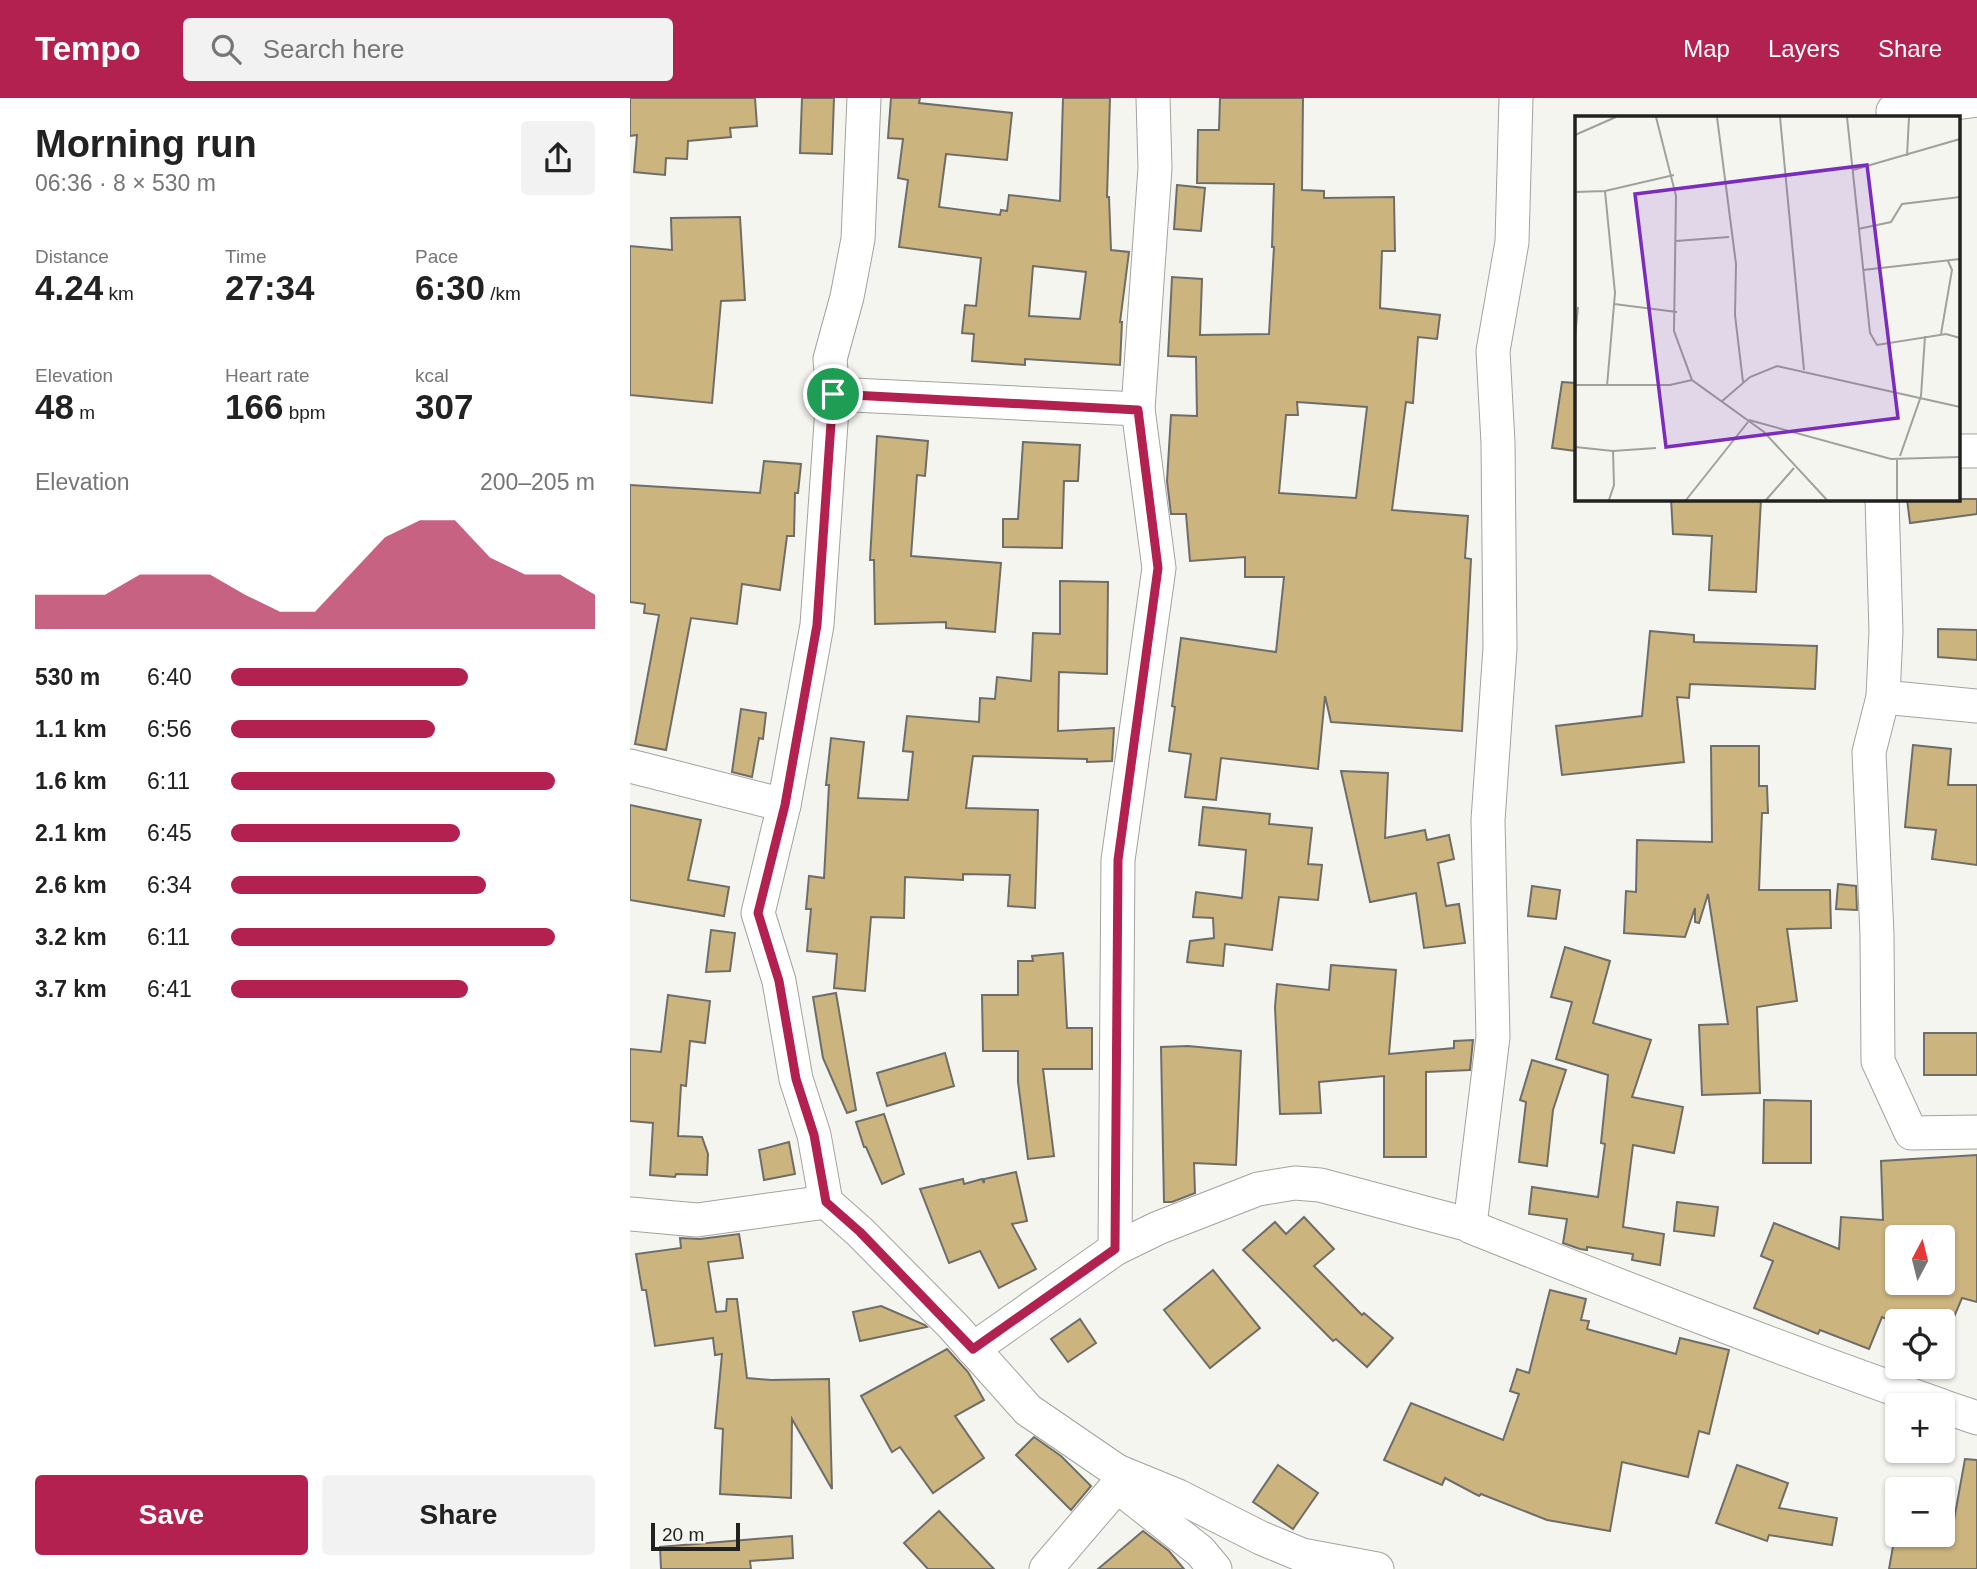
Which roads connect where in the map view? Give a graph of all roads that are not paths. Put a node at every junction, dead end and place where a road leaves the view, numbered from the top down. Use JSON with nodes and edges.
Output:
{"nodes":[{"id":1,"x":863,"y":98,"type":"edge"},
{"id":2,"x":1153,"y":98,"type":"edge"},
{"id":3,"x":1516,"y":98,"type":"edge"},
{"id":4,"x":1977,"y":100,"type":"edge"},
{"id":5,"x":1893,"y":109,"type":"edge"},
{"id":6,"x":833,"y":394,"type":"junction"},
{"id":7,"x":1138,"y":410,"type":"junction"},
{"id":8,"x":1882,"y":500,"type":"edge"},
{"id":9,"x":1883,"y":697,"type":"junction"},
{"id":10,"x":1977,"y":706,"type":"edge"},
{"id":11,"x":630,"y":766,"type":"edge"},
{"id":12,"x":785,"y":805,"type":"junction"},
{"id":13,"x":1977,"y":1132,"type":"edge"},
{"id":14,"x":826,"y":1202,"type":"junction"},
{"id":15,"x":630,"y":1214,"type":"edge"},
{"id":16,"x":1471,"y":1225,"type":"junction"},
{"id":17,"x":1115,"y":1249,"type":"junction"},
{"id":18,"x":973,"y":1349,"type":"junction"},
{"id":19,"x":1905,"y":1393,"type":"edge"},
{"id":20,"x":1955,"y":1411,"type":"edge"},
{"id":21,"x":1977,"y":1418,"type":"edge"},
{"id":22,"x":1117,"y":1479,"type":"junction"},
{"id":23,"x":1046,"y":1569,"type":"edge"},
{"id":24,"x":1215,"y":1569,"type":"edge"},
{"id":25,"x":1377,"y":1569,"type":"edge"}],
"edges":[{"from":1,"to":6,"type":"street"},
{"from":2,"to":7,"type":"street"},
{"from":3,"to":16,"type":"street"},
{"from":4,"to":5,"type":"street"},
{"from":6,"to":7,"type":"street"},
{"from":6,"to":12,"type":"street"},
{"from":7,"to":17,"type":"street"},
{"from":8,"to":9,"type":"street"},
{"from":9,"to":10,"type":"street"},
{"from":9,"to":13,"type":"street"},
{"from":11,"to":12,"type":"street"},
{"from":12,"to":14,"type":"street"},
{"from":14,"to":15,"type":"street"},
{"from":14,"to":18,"type":"street"},
{"from":16,"to":17,"type":"street"},
{"from":16,"to":19,"type":"street"},
{"from":17,"to":18,"type":"street"},
{"from":18,"to":22,"type":"street"},
{"from":20,"to":21,"type":"street"},
{"from":22,"to":23,"type":"street"},
{"from":22,"to":24,"type":"street"},
{"from":22,"to":25,"type":"street"}]}
